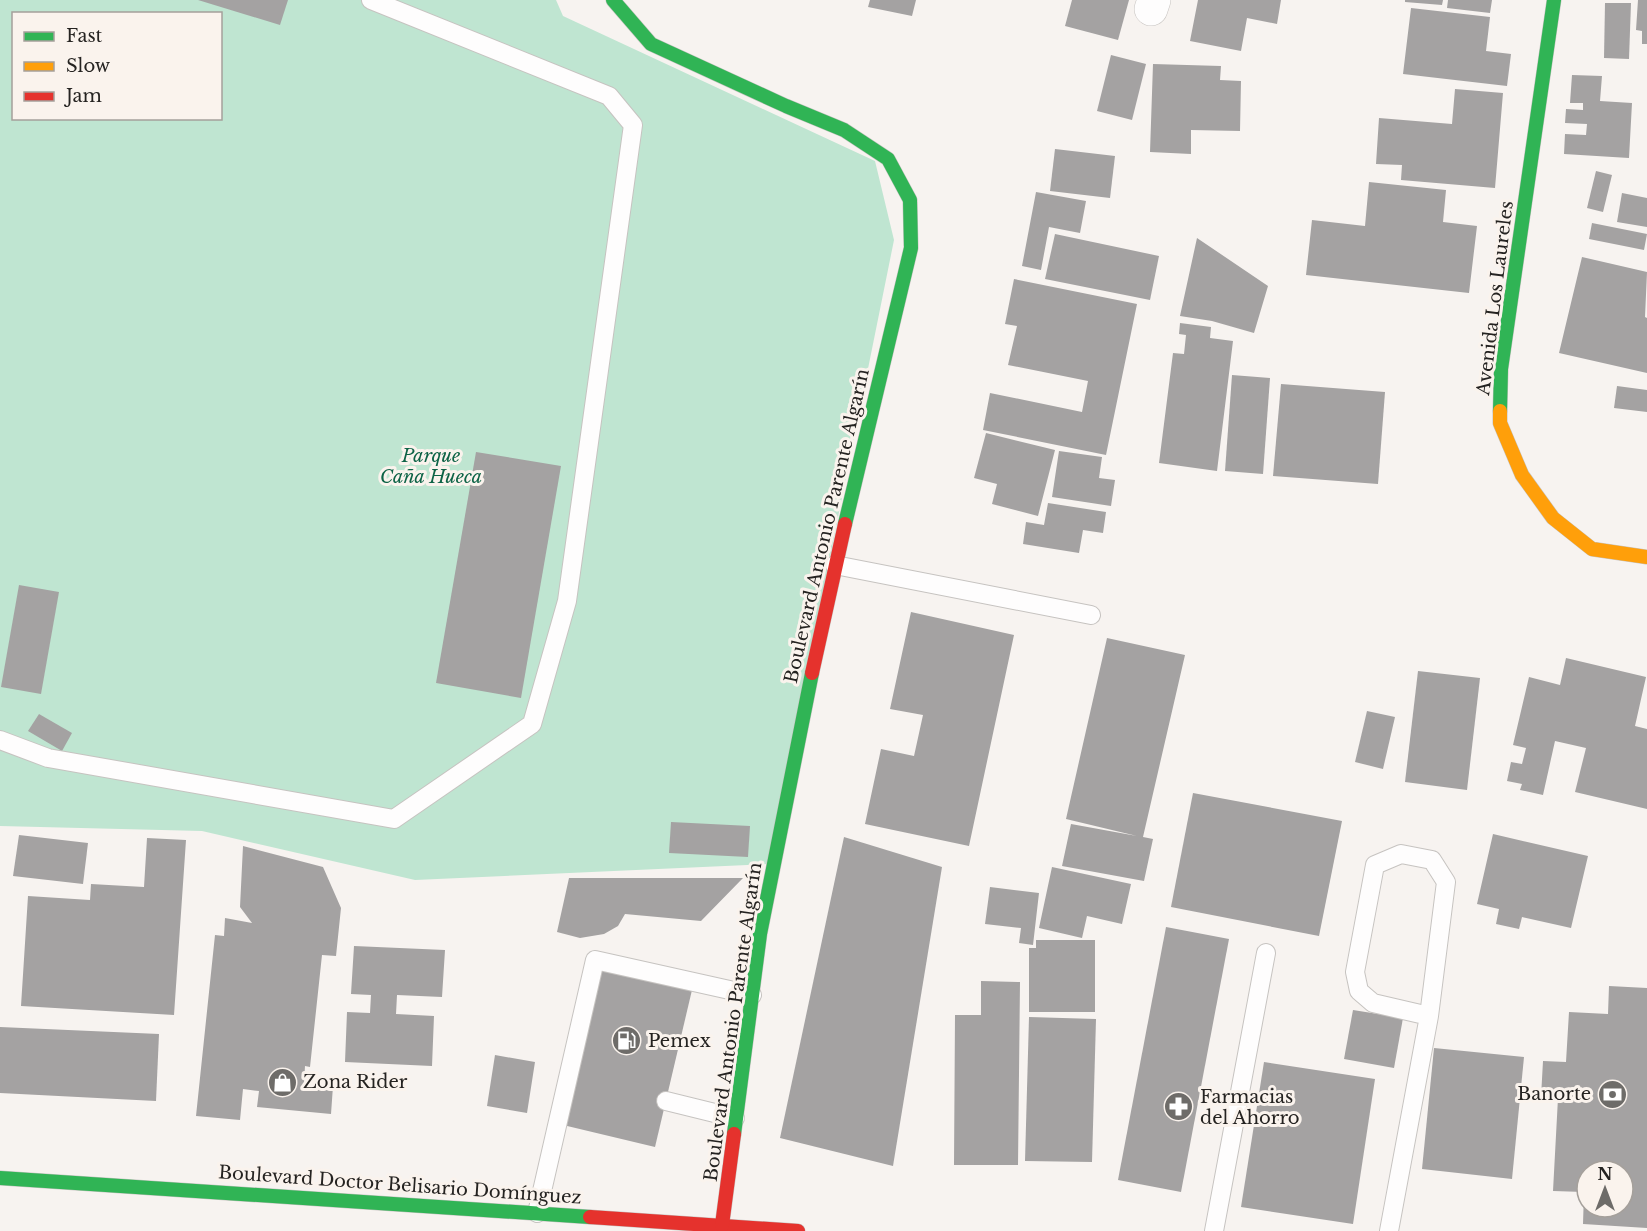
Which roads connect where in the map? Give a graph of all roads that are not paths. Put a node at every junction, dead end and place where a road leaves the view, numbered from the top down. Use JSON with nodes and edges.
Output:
{"nodes":[{"id":1,"x":371,"y":0,"type":"edge"},
{"id":2,"x":613,"y":0,"type":"edge"},
{"id":3,"x":1554,"y":0,"type":"edge"},
{"id":4,"x":1647,"y":557,"type":"edge"},
{"id":5,"x":835,"y":565,"type":"junction"},
{"id":6,"x":1090,"y":615,"type":"dead end"},
{"id":7,"x":0,"y":740,"type":"edge"},
{"id":8,"x":1266,"y":953,"type":"dead end"},
{"id":9,"x":752,"y":995,"type":"junction"},
{"id":10,"x":1429,"y":1016,"type":"junction"},
{"id":11,"x":666,"y":1101,"type":"dead end"},
{"id":12,"x":735,"y":1118,"type":"junction"},
{"id":13,"x":0,"y":1178,"type":"edge"},
{"id":14,"x":537,"y":1213,"type":"junction"},
{"id":15,"x":722,"y":1225,"type":"junction"},
{"id":16,"x":798,"y":1231,"type":"edge"},
{"id":17,"x":1214,"y":1231,"type":"edge"},
{"id":18,"x":1389,"y":1231,"type":"edge"}],
"edges":[{"from":1,"to":7,"type":"lane"},
{"from":2,"to":5,"type":"main road","name":"Boulevard Antonio Parente Algarín"},
{"from":3,"to":4,"type":"main road","name":"Avenida Los Laureles"},
{"from":5,"to":6,"type":"lane"},
{"from":5,"to":9,"type":"main road","name":"Boulevard Antonio Parente Algarín"},
{"from":8,"to":17,"type":"lane"},
{"from":9,"to":12,"type":"main road","name":"Boulevard Antonio Parente Algarín"},
{"from":9,"to":14,"type":"lane"},
{"from":10,"to":10,"type":"lane"},
{"from":10,"to":18,"type":"lane"},
{"from":11,"to":12,"type":"lane"},
{"from":12,"to":15,"type":"main road","name":"Boulevard Antonio Parente Algarín"},
{"from":13,"to":14,"type":"main road","name":"Boulevard Doctor Belisario Domínguez"},
{"from":14,"to":15,"type":"main road","name":"Boulevard Doctor Belisario Domínguez"},
{"from":15,"to":16,"type":"main road","name":"Boulevard Doctor Belisario Domínguez"}]}
